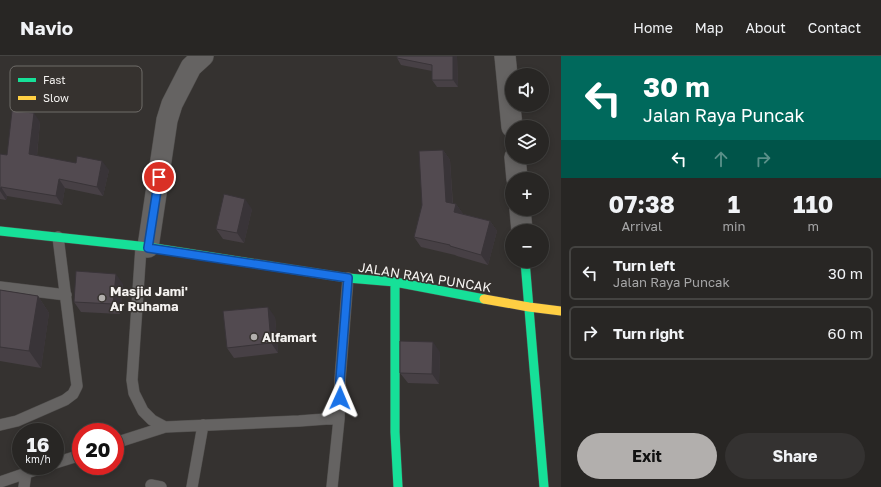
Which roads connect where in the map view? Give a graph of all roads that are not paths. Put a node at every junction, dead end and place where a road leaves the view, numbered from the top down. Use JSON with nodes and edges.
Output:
{"nodes":[{"id":1,"x":505,"y":56,"type":"edge"},
{"id":2,"x":193,"y":60,"type":"edge"},
{"id":3,"x":511,"y":120,"type":"edge"},
{"id":4,"x":0,"y":231,"type":"edge"},
{"id":5,"x":58,"y":237,"type":"junction"},
{"id":6,"x":145,"y":247,"type":"junction"},
{"id":7,"x":526,"y":268,"type":"edge"},
{"id":8,"x":348,"y":278,"type":"junction"},
{"id":9,"x":395,"y":282,"type":"junction"},
{"id":10,"x":0,"y":287,"type":"edge"},
{"id":11,"x":66,"y":295,"type":"junction"},
{"id":12,"x":529,"y":307,"type":"junction"},
{"id":13,"x":561,"y":311,"type":"edge"},
{"id":14,"x":339,"y":419,"type":"junction"},
{"id":15,"x":0,"y":425,"type":"edge"},
{"id":16,"x":203,"y":425,"type":"junction"},
{"id":17,"x":165,"y":427,"type":"junction"},
{"id":18,"x":124,"y":440,"type":"edge"},
{"id":19,"x":20,"y":475,"type":"edge"},
{"id":20,"x":26,"y":475,"type":"edge"},
{"id":21,"x":0,"y":482,"type":"edge"},
{"id":22,"x":24,"y":487,"type":"edge"},
{"id":23,"x":192,"y":487,"type":"edge"},
{"id":24,"x":332,"y":487,"type":"edge"},
{"id":25,"x":398,"y":487,"type":"edge"},
{"id":26,"x":544,"y":487,"type":"edge"}],
"edges":[{"from":1,"to":3,"type":"street"},
{"from":2,"to":6,"type":"street"},
{"from":4,"to":5,"type":"main road","name":"JALAN RAYA PUNCAK"},
{"from":5,"to":6,"type":"main road","name":"JALAN RAYA PUNCAK"},
{"from":5,"to":11,"type":"lane"},
{"from":6,"to":8,"type":"main road","name":"JALAN RAYA PUNCAK"},
{"from":6,"to":17,"type":"lane"},
{"from":7,"to":12,"type":"main road"},
{"from":8,"to":9,"type":"main road","name":"JALAN RAYA PUNCAK"},
{"from":8,"to":14,"type":"lane"},
{"from":9,"to":12,"type":"main road","name":"JALAN RAYA PUNCAK"},
{"from":9,"to":25,"type":"main road"},
{"from":10,"to":11,"type":"lane"},
{"from":11,"to":15,"type":"lane"},
{"from":12,"to":13,"type":"main road","name":"JALAN RAYA PUNCAK"},
{"from":12,"to":26,"type":"main road"},
{"from":14,"to":16,"type":"lane"},
{"from":14,"to":24,"type":"lane"},
{"from":16,"to":17,"type":"lane"},
{"from":16,"to":23,"type":"lane"},
{"from":17,"to":18,"type":"lane"},
{"from":19,"to":21,"type":"lane"},
{"from":20,"to":22,"type":"lane"}]}
